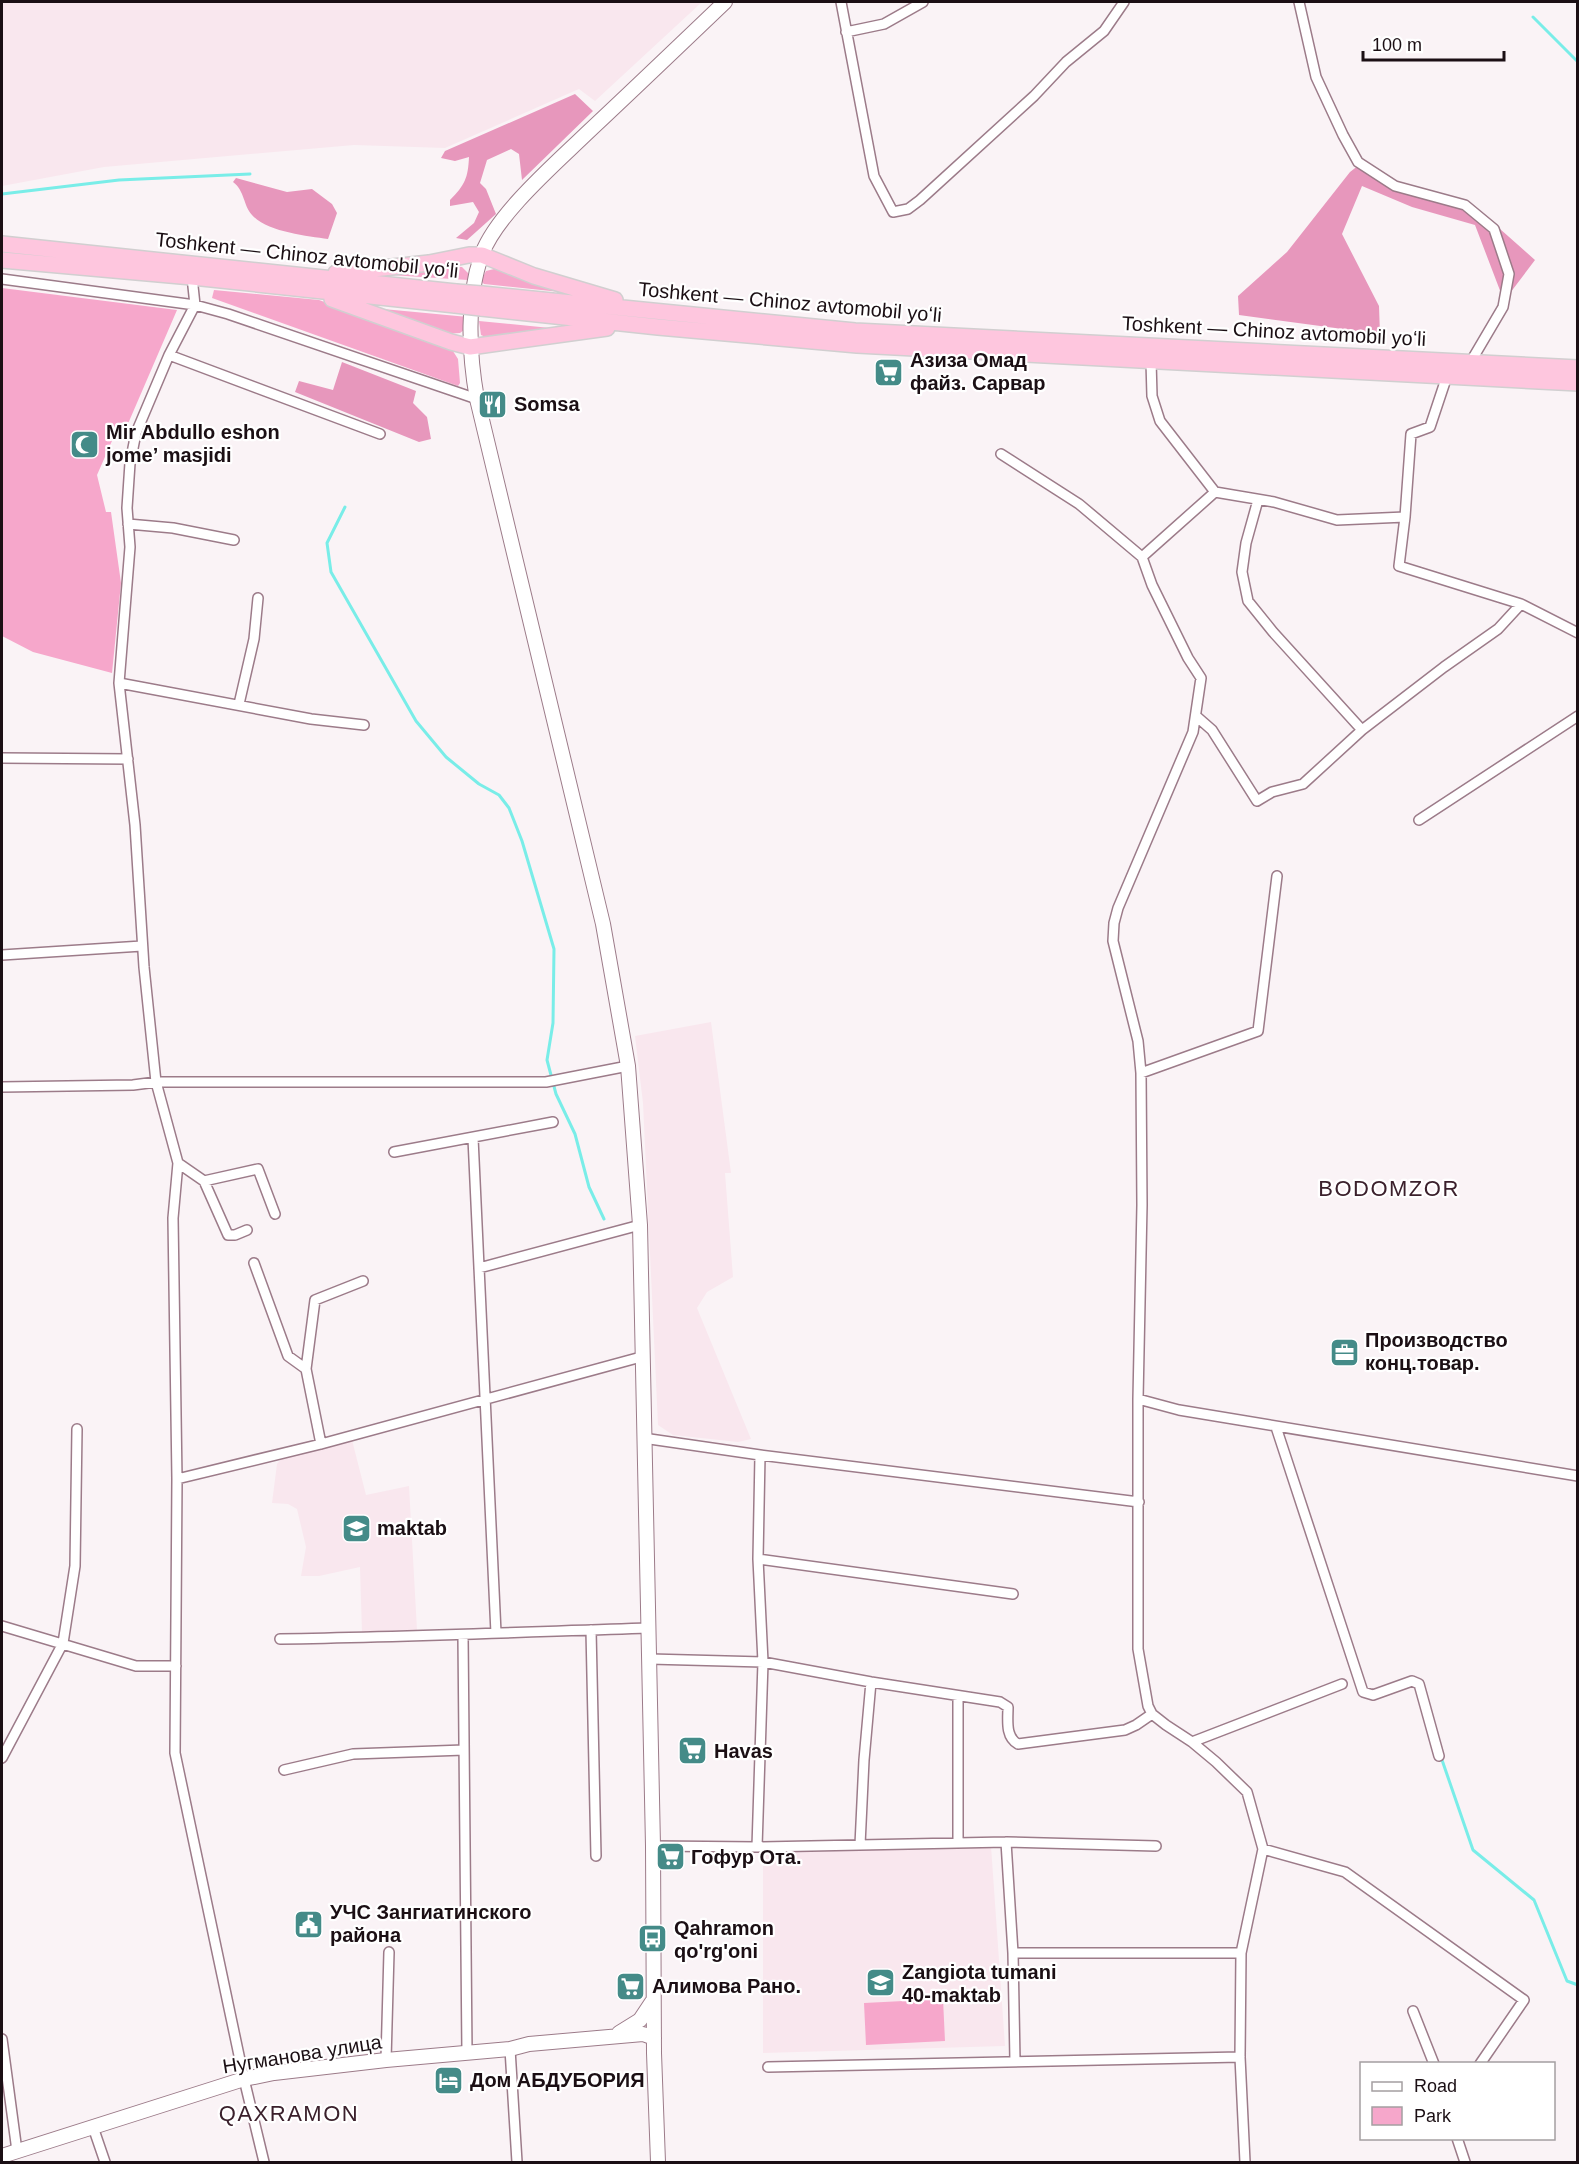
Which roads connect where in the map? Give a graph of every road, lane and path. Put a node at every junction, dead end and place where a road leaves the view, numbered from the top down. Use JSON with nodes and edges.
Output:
{"nodes":[{"id":1,"x":725,"y":2,"type":"edge"},
{"id":2,"x":841,"y":2,"type":"edge"},
{"id":3,"x":923,"y":2,"type":"edge"},
{"id":4,"x":1124,"y":2,"type":"edge"},
{"id":5,"x":1299,"y":2,"type":"edge"},
{"id":6,"x":846,"y":32,"type":"junction"},
{"id":7,"x":2,"y":244,"type":"edge"},
{"id":8,"x":476,"y":255,"type":"junction"},
{"id":9,"x":2,"y":260,"type":"edge"},
{"id":10,"x":192,"y":277,"type":"junction"},
{"id":11,"x":2,"y":279,"type":"edge"},
{"id":12,"x":301,"y":283,"type":"junction"},
{"id":13,"x":195,"y":305,"type":"junction"},
{"id":14,"x":658,"y":320,"type":"junction"},
{"id":15,"x":470,"y":347,"type":"junction"},
{"id":16,"x":170,"y":355,"type":"junction"},
{"id":17,"x":1151,"y":361,"type":"junction"},
{"id":18,"x":1470,"y":363,"type":"junction"},
{"id":19,"x":1578,"y":368,"type":"edge"},
{"id":20,"x":1447,"y":376,"type":"junction"},
{"id":21,"x":1578,"y":383,"type":"edge"},
{"id":22,"x":477,"y":399,"type":"junction"},
{"id":23,"x":380,"y":434,"type":"dead end"},
{"id":24,"x":1001,"y":453,"type":"dead end"},
{"id":25,"x":1215,"y":492,"type":"junction"},
{"id":26,"x":1258,"y":500,"type":"junction"},
{"id":27,"x":1405,"y":517,"type":"junction"},
{"id":28,"x":128,"y":524,"type":"junction"},
{"id":29,"x":234,"y":540,"type":"dead end"},
{"id":30,"x":1142,"y":557,"type":"junction"},
{"id":31,"x":258,"y":598,"type":"dead end"},
{"id":32,"x":1521,"y":604,"type":"junction"},
{"id":33,"x":1578,"y":633,"type":"edge"},
{"id":34,"x":119,"y":682,"type":"junction"},
{"id":35,"x":239,"y":704,"type":"junction"},
{"id":36,"x":1196,"y":716,"type":"junction"},
{"id":37,"x":1578,"y":716,"type":"edge"},
{"id":38,"x":364,"y":725,"type":"dead end"},
{"id":39,"x":1362,"y":730,"type":"junction"},
{"id":40,"x":2,"y":758,"type":"edge"},
{"id":41,"x":128,"y":759,"type":"junction"},
{"id":42,"x":1419,"y":820,"type":"dead end"},
{"id":43,"x":1277,"y":876,"type":"dead end"},
{"id":44,"x":142,"y":946,"type":"junction"},
{"id":45,"x":2,"y":955,"type":"edge"},
{"id":46,"x":628,"y":1066,"type":"junction"},
{"id":47,"x":1141,"y":1073,"type":"junction"},
{"id":48,"x":156,"y":1082,"type":"junction"},
{"id":49,"x":2,"y":1087,"type":"edge"},
{"id":50,"x":553,"y":1122,"type":"dead end"},
{"id":51,"x":473,"y":1138,"type":"junction"},
{"id":52,"x":394,"y":1152,"type":"dead end"},
{"id":53,"x":178,"y":1163,"type":"junction"},
{"id":54,"x":204,"y":1181,"type":"junction"},
{"id":55,"x":275,"y":1214,"type":"dead end"},
{"id":56,"x":640,"y":1225,"type":"junction"},
{"id":57,"x":247,"y":1230,"type":"dead end"},
{"id":58,"x":254,"y":1263,"type":"dead end"},
{"id":59,"x":479,"y":1268,"type":"junction"},
{"id":60,"x":363,"y":1281,"type":"dead end"},
{"id":61,"x":641,"y":1357,"type":"junction"},
{"id":62,"x":306,"y":1369,"type":"junction"},
{"id":63,"x":1138,"y":1399,"type":"junction"},
{"id":64,"x":484,"y":1401,"type":"junction"},
{"id":65,"x":1276,"y":1427,"type":"junction"},
{"id":66,"x":77,"y":1429,"type":"dead end"},
{"id":67,"x":643,"y":1438,"type":"junction"},
{"id":68,"x":321,"y":1444,"type":"junction"},
{"id":69,"x":760,"y":1455,"type":"junction"},
{"id":70,"x":1578,"y":1476,"type":"edge"},
{"id":71,"x":177,"y":1479,"type":"junction"},
{"id":72,"x":1139,"y":1502,"type":"junction"},
{"id":73,"x":758,"y":1559,"type":"junction"},
{"id":74,"x":1013,"y":1594,"type":"dead end"},
{"id":75,"x":2,"y":1626,"type":"edge"},
{"id":76,"x":649,"y":1628,"type":"junction"},
{"id":77,"x":591,"y":1630,"type":"junction"},
{"id":78,"x":496,"y":1633,"type":"junction"},
{"id":79,"x":464,"y":1636,"type":"junction"},
{"id":80,"x":280,"y":1639,"type":"dead end"},
{"id":81,"x":63,"y":1643,"type":"junction"},
{"id":82,"x":650,"y":1659,"type":"junction"},
{"id":83,"x":763,"y":1662,"type":"junction"},
{"id":84,"x":176,"y":1666,"type":"junction"},
{"id":85,"x":871,"y":1682,"type":"junction"},
{"id":86,"x":1342,"y":1684,"type":"dead end"},
{"id":87,"x":958,"y":1696,"type":"junction"},
{"id":88,"x":1152,"y":1714,"type":"junction"},
{"id":89,"x":1192,"y":1742,"type":"junction"},
{"id":90,"x":465,"y":1750,"type":"junction"},
{"id":91,"x":1439,"y":1756,"type":"dead end"},
{"id":92,"x":2,"y":1758,"type":"edge"},
{"id":93,"x":284,"y":1770,"type":"dead end"},
{"id":94,"x":1006,"y":1842,"type":"junction"},
{"id":95,"x":958,"y":1843,"type":"junction"},
{"id":96,"x":653,"y":1845,"type":"junction"},
{"id":97,"x":860,"y":1845,"type":"junction"},
{"id":98,"x":1156,"y":1846,"type":"dead end"},
{"id":99,"x":757,"y":1847,"type":"junction"},
{"id":100,"x":1263,"y":1849,"type":"junction"},
{"id":101,"x":596,"y":1856,"type":"dead end"},
{"id":102,"x":389,"y":1953,"type":"dead end"},
{"id":103,"x":1013,"y":1953,"type":"junction"},
{"id":104,"x":1240,"y":1953,"type":"junction"},
{"id":105,"x":653,"y":2000,"type":"junction"},
{"id":106,"x":1413,"y":2011,"type":"dead end"},
{"id":107,"x":613,"y":2037,"type":"junction"},
{"id":108,"x":2,"y":2038,"type":"edge"},
{"id":109,"x":654,"y":2038,"type":"junction"},
{"id":110,"x":510,"y":2049,"type":"junction"},
{"id":111,"x":467,"y":2053,"type":"junction"},
{"id":112,"x":1240,"y":2057,"type":"junction"},
{"id":113,"x":386,"y":2060,"type":"junction"},
{"id":114,"x":1015,"y":2061,"type":"junction"},
{"id":115,"x":1433,"y":2062,"type":"edge"},
{"id":116,"x":1481,"y":2062,"type":"edge"},
{"id":117,"x":768,"y":2067,"type":"dead end"},
{"id":118,"x":244,"y":2079,"type":"junction"},
{"id":119,"x":93,"y":2127,"type":"junction"},
{"id":120,"x":1457,"y":2140,"type":"edge"},
{"id":121,"x":17,"y":2151,"type":"junction"},
{"id":122,"x":2,"y":2156,"type":"edge"},
{"id":123,"x":105,"y":2163,"type":"edge"},
{"id":124,"x":264,"y":2163,"type":"edge"},
{"id":125,"x":517,"y":2163,"type":"edge"},
{"id":126,"x":658,"y":2163,"type":"edge"},
{"id":127,"x":1245,"y":2163,"type":"edge"},
{"id":128,"x":1465,"y":2163,"type":"edge"}],
"edges":[{"from":1,"to":8,"type":"main road"},
{"from":2,"to":6,"type":"street"},
{"from":3,"to":6,"type":"street"},
{"from":4,"to":6,"type":"street"},
{"from":5,"to":18,"type":"street"},
{"from":7,"to":12,"type":"highway","name":"Toshkent — Chinoz avtomobil yoʻli"},
{"from":8,"to":12,"type":"highway"},
{"from":8,"to":14,"type":"highway"},
{"from":8,"to":15,"type":"main road"},
{"from":9,"to":10,"type":"highway","name":"Toshkent — Chinoz avtomobil yoʻli"},
{"from":10,"to":12,"type":"highway","name":"Toshkent — Chinoz avtomobil yoʻli"},
{"from":10,"to":13,"type":"street"},
{"from":11,"to":13,"type":"street"},
{"from":12,"to":14,"type":"highway","name":"Toshkent — Chinoz avtomobil yoʻli","bridge":true},
{"from":12,"to":15,"type":"highway"},
{"from":13,"to":16,"type":"street"},
{"from":13,"to":22,"type":"street"},
{"from":14,"to":15,"type":"highway"},
{"from":14,"to":17,"type":"highway","name":"Toshkent — Chinoz avtomobil yoʻli"},
{"from":14,"to":18,"type":"highway","name":"Toshkent — Chinoz avtomobil yoʻli"},
{"from":15,"to":22,"type":"main road"},
{"from":16,"to":23,"type":"street"},
{"from":16,"to":28,"type":"street"},
{"from":17,"to":20,"type":"highway","name":"Toshkent — Chinoz avtomobil yoʻli"},
{"from":17,"to":25,"type":"street"},
{"from":18,"to":19,"type":"highway","name":"Toshkent — Chinoz avtomobil yoʻli"},
{"from":20,"to":21,"type":"highway","name":"Toshkent — Chinoz avtomobil yoʻli"},
{"from":20,"to":27,"type":"street"},
{"from":22,"to":46,"type":"main road"},
{"from":24,"to":30,"type":"street"},
{"from":25,"to":26,"type":"street"},
{"from":25,"to":30,"type":"street"},
{"from":26,"to":27,"type":"street"},
{"from":26,"to":39,"type":"street"},
{"from":27,"to":32,"type":"street"},
{"from":28,"to":29,"type":"street"},
{"from":28,"to":34,"type":"street"},
{"from":30,"to":36,"type":"street"},
{"from":31,"to":35,"type":"street"},
{"from":32,"to":33,"type":"street"},
{"from":32,"to":39,"type":"street"},
{"from":34,"to":35,"type":"street"},
{"from":34,"to":41,"type":"street"},
{"from":35,"to":38,"type":"street"},
{"from":36,"to":39,"type":"street"},
{"from":36,"to":47,"type":"street"},
{"from":37,"to":42,"type":"street"},
{"from":40,"to":41,"type":"street"},
{"from":41,"to":44,"type":"street"},
{"from":43,"to":47,"type":"street"},
{"from":44,"to":45,"type":"street"},
{"from":44,"to":48,"type":"street"},
{"from":46,"to":48,"type":"street"},
{"from":46,"to":56,"type":"main road"},
{"from":47,"to":63,"type":"street"},
{"from":48,"to":49,"type":"street"},
{"from":48,"to":53,"type":"street"},
{"from":50,"to":51,"type":"street"},
{"from":51,"to":52,"type":"street"},
{"from":51,"to":59,"type":"street"},
{"from":53,"to":54,"type":"street"},
{"from":53,"to":71,"type":"street"},
{"from":54,"to":55,"type":"street"},
{"from":54,"to":57,"type":"street"},
{"from":56,"to":59,"type":"street"},
{"from":56,"to":61,"type":"main road"},
{"from":58,"to":62,"type":"street"},
{"from":59,"to":64,"type":"street"},
{"from":60,"to":62,"type":"street"},
{"from":61,"to":64,"type":"street"},
{"from":61,"to":67,"type":"main road"},
{"from":62,"to":68,"type":"street"},
{"from":63,"to":65,"type":"street"},
{"from":63,"to":72,"type":"street"},
{"from":64,"to":68,"type":"street"},
{"from":64,"to":78,"type":"street"},
{"from":65,"to":70,"type":"street"},
{"from":65,"to":91,"type":"street"},
{"from":66,"to":81,"type":"street"},
{"from":67,"to":69,"type":"street"},
{"from":67,"to":76,"type":"main road"},
{"from":68,"to":71,"type":"street"},
{"from":69,"to":72,"type":"street"},
{"from":69,"to":73,"type":"street"},
{"from":71,"to":84,"type":"street"},
{"from":72,"to":88,"type":"street"},
{"from":73,"to":74,"type":"street"},
{"from":73,"to":83,"type":"street"},
{"from":75,"to":81,"type":"street"},
{"from":76,"to":77,"type":"street"},
{"from":76,"to":82,"type":"main road"},
{"from":77,"to":78,"type":"street"},
{"from":77,"to":101,"type":"street"},
{"from":78,"to":79,"type":"street"},
{"from":79,"to":80,"type":"street"},
{"from":79,"to":90,"type":"street"},
{"from":81,"to":84,"type":"street"},
{"from":81,"to":92,"type":"street"},
{"from":82,"to":83,"type":"street"},
{"from":82,"to":96,"type":"main road"},
{"from":83,"to":85,"type":"street"},
{"from":83,"to":99,"type":"street"},
{"from":84,"to":118,"type":"street"},
{"from":85,"to":87,"type":"street"},
{"from":85,"to":97,"type":"street"},
{"from":86,"to":89,"type":"street"},
{"from":87,"to":88,"type":"street"},
{"from":87,"to":95,"type":"street"},
{"from":88,"to":89,"type":"street"},
{"from":89,"to":100,"type":"street"},
{"from":90,"to":93,"type":"street"},
{"from":90,"to":111,"type":"street"},
{"from":94,"to":95,"type":"street"},
{"from":94,"to":98,"type":"street"},
{"from":94,"to":103,"type":"street"},
{"from":95,"to":97,"type":"street"},
{"from":96,"to":99,"type":"street"},
{"from":96,"to":105,"type":"main road"},
{"from":97,"to":99,"type":"street"},
{"from":100,"to":104,"type":"street"},
{"from":100,"to":116,"type":"street"},
{"from":102,"to":113,"type":"street"},
{"from":103,"to":104,"type":"street"},
{"from":103,"to":114,"type":"street"},
{"from":104,"to":112,"type":"street"},
{"from":105,"to":107,"type":"main road"},
{"from":105,"to":109,"type":"main road"},
{"from":106,"to":115,"type":"street"},
{"from":107,"to":109,"type":"main road","name":"Нугманова улица"},
{"from":107,"to":110,"type":"main road","name":"Нугманова улица"},
{"from":108,"to":121,"type":"street"},
{"from":109,"to":110,"type":"main road","name":"Нугманова улица"},
{"from":109,"to":126,"type":"main road"},
{"from":110,"to":111,"type":"main road","name":"Нугманова улица"},
{"from":110,"to":125,"type":"street"},
{"from":111,"to":113,"type":"main road","name":"Нугманова улица"},
{"from":112,"to":114,"type":"street"},
{"from":112,"to":127,"type":"street"},
{"from":113,"to":118,"type":"main road","name":"Нугманова улица"},
{"from":114,"to":117,"type":"street"},
{"from":118,"to":119,"type":"main road","name":"Нугманова улица"},
{"from":118,"to":124,"type":"street"},
{"from":119,"to":121,"type":"main road","name":"Нугманова улица"},
{"from":119,"to":123,"type":"street"},
{"from":120,"to":128,"type":"street"},
{"from":121,"to":122,"type":"main road","name":"Нугманова улица"}]}
